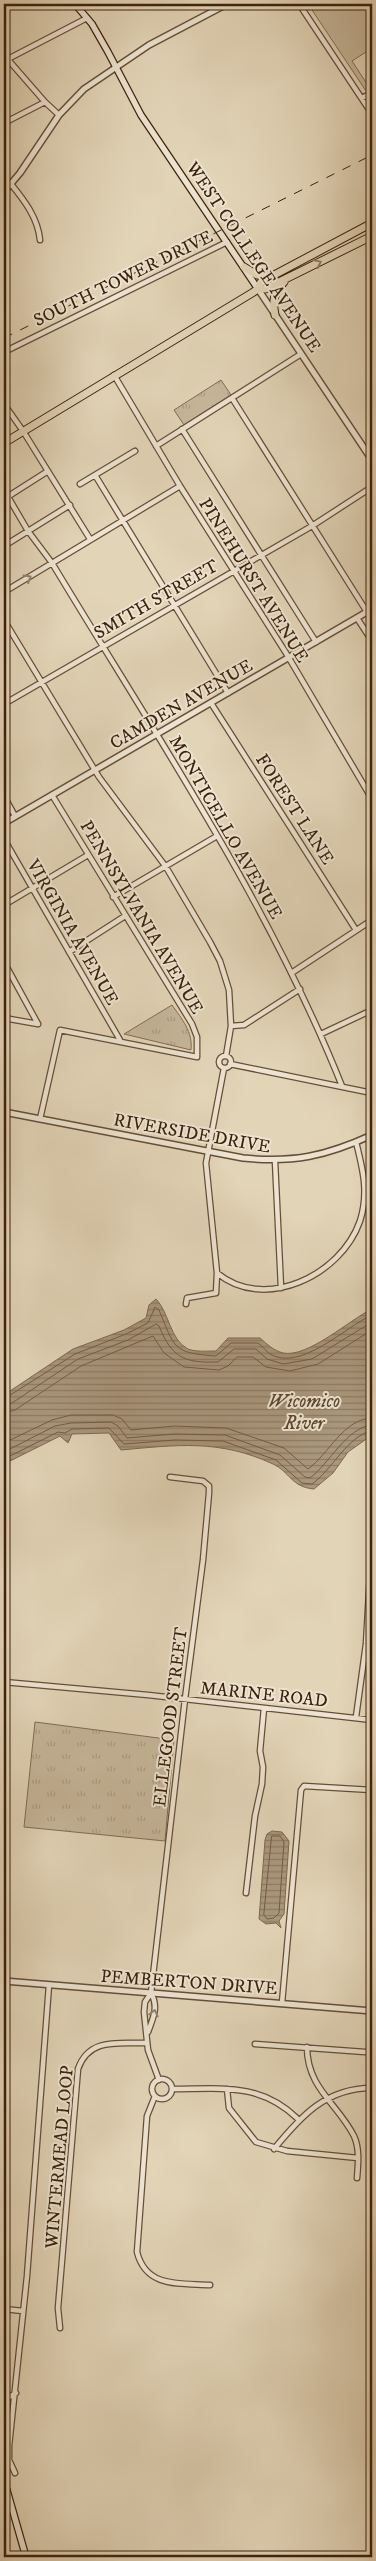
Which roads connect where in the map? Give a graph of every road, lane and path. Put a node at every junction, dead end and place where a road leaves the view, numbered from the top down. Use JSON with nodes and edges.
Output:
{"nodes":[{"id":1,"x":75,"y":4,"type":"edge"},
{"id":2,"x":227,"y":4,"type":"edge"},
{"id":3,"x":299,"y":4,"type":"edge"},
{"id":4,"x":88,"y":18,"type":"junction"},
{"id":5,"x":5,"y":58,"type":"edge"},
{"id":6,"x":116,"y":67,"type":"junction"},
{"id":7,"x":372,"y":93,"type":"edge"},
{"id":8,"x":362,"y":98,"type":"junction"},
{"id":9,"x":45,"y":102,"type":"junction"},
{"id":10,"x":372,"y":114,"type":"edge"},
{"id":11,"x":59,"y":115,"type":"junction"},
{"id":12,"x":4,"y":123,"type":"edge"},
{"id":13,"x":11,"y":184,"type":"junction"},
{"id":14,"x":4,"y":192,"type":"edge"},
{"id":15,"x":372,"y":223,"type":"edge"},
{"id":16,"x":372,"y":228,"type":"edge"},
{"id":17,"x":372,"y":236,"type":"edge"},
{"id":18,"x":364,"y":239,"type":"junction"},
{"id":19,"x":40,"y":240,"type":"dead end"},
{"id":20,"x":227,"y":242,"type":"junction"},
{"id":21,"x":244,"y":267,"type":"junction"},
{"id":22,"x":275,"y":274,"type":"junction"},
{"id":23,"x":288,"y":277,"type":"junction"},
{"id":24,"x":258,"y":289,"type":"junction"},
{"id":25,"x":275,"y":315,"type":"junction"},
{"id":26,"x":4,"y":352,"type":"edge"},
{"id":27,"x":301,"y":354,"type":"junction"},
{"id":28,"x":114,"y":375,"type":"junction"},
{"id":29,"x":232,"y":398,"type":"junction"},
{"id":30,"x":4,"y":404,"type":"edge"},
{"id":31,"x":182,"y":429,"type":"junction"},
{"id":32,"x":24,"y":431,"type":"junction"},
{"id":33,"x":4,"y":443,"type":"edge"},
{"id":34,"x":156,"y":446,"type":"junction"},
{"id":35,"x":135,"y":451,"type":"dead end"},
{"id":36,"x":372,"y":460,"type":"edge"},
{"id":37,"x":48,"y":471,"type":"junction"},
{"id":38,"x":95,"y":475,"type":"junction"},
{"id":39,"x":80,"y":484,"type":"dead end"},
{"id":40,"x":180,"y":486,"type":"junction"},
{"id":41,"x":372,"y":487,"type":"edge"},
{"id":42,"x":4,"y":490,"type":"edge"},
{"id":43,"x":6,"y":497,"type":"edge"},
{"id":44,"x":70,"y":505,"type":"junction"},
{"id":45,"x":122,"y":519,"type":"junction"},
{"id":46,"x":312,"y":526,"type":"junction"},
{"id":47,"x":28,"y":531,"type":"junction"},
{"id":48,"x":90,"y":539,"type":"junction"},
{"id":49,"x":4,"y":546,"type":"edge"},
{"id":50,"x":260,"y":556,"type":"junction"},
{"id":51,"x":52,"y":563,"type":"junction"},
{"id":52,"x":233,"y":571,"type":"junction"},
{"id":53,"x":4,"y":592,"type":"edge"},
{"id":54,"x":173,"y":606,"type":"junction"},
{"id":55,"x":370,"y":611,"type":"edge"},
{"id":56,"x":357,"y":618,"type":"junction"},
{"id":57,"x":4,"y":620,"type":"edge"},
{"id":58,"x":372,"y":641,"type":"edge"},
{"id":59,"x":316,"y":642,"type":"junction"},
{"id":60,"x":102,"y":646,"type":"junction"},
{"id":61,"x":289,"y":658,"type":"junction"},
{"id":62,"x":41,"y":682,"type":"junction"},
{"id":63,"x":228,"y":693,"type":"junction"},
{"id":64,"x":211,"y":703,"type":"junction"},
{"id":65,"x":4,"y":704,"type":"edge"},
{"id":66,"x":156,"y":735,"type":"junction"},
{"id":67,"x":95,"y":771,"type":"junction"},
{"id":68,"x":52,"y":795,"type":"junction"},
{"id":69,"x":4,"y":796,"type":"edge"},
{"id":70,"x":372,"y":800,"type":"edge"},
{"id":71,"x":15,"y":816,"type":"junction"},
{"id":72,"x":4,"y":823,"type":"edge"},
{"id":73,"x":217,"y":836,"type":"junction"},
{"id":74,"x":4,"y":838,"type":"edge"},
{"id":75,"x":88,"y":855,"type":"junction"},
{"id":76,"x":166,"y":867,"type":"junction"},
{"id":77,"x":32,"y":889,"type":"junction"},
{"id":78,"x":114,"y":896,"type":"junction"},
{"id":79,"x":4,"y":905,"type":"edge"},
{"id":80,"x":126,"y":916,"type":"junction"},
{"id":81,"x":372,"y":920,"type":"edge"},
{"id":82,"x":356,"y":930,"type":"junction"},
{"id":83,"x":69,"y":952,"type":"junction"},
{"id":84,"x":4,"y":962,"type":"edge"},
{"id":85,"x":293,"y":972,"type":"junction"},
{"id":86,"x":300,"y":989,"type":"junction"},
{"id":87,"x":372,"y":1010,"type":"edge"},
{"id":88,"x":4,"y":1018,"type":"edge"},
{"id":89,"x":231,"y":1026,"type":"junction"},
{"id":90,"x":321,"y":1034,"type":"junction"},
{"id":91,"x":120,"y":1040,"type":"junction"},
{"id":92,"x":226,"y":1056,"type":"junction"},
{"id":93,"x":230,"y":1064,"type":"junction"},
{"id":94,"x":224,"y":1068,"type":"junction"},
{"id":95,"x":342,"y":1086,"type":"junction"},
{"id":96,"x":372,"y":1092,"type":"edge"},
{"id":97,"x":4,"y":1112,"type":"edge"},
{"id":98,"x":40,"y":1118,"type":"junction"},
{"id":99,"x":372,"y":1135,"type":"edge"},
{"id":100,"x":356,"y":1142,"type":"junction"},
{"id":101,"x":207,"y":1152,"type":"junction"},
{"id":102,"x":276,"y":1161,"type":"junction"},
{"id":103,"x":216,"y":1273,"type":"junction"},
{"id":104,"x":281,"y":1288,"type":"junction"},
{"id":105,"x":186,"y":1304,"type":"dead end"},
{"id":106,"x":170,"y":1477,"type":"dead end"},
{"id":107,"x":372,"y":1539,"type":"edge"},
{"id":108,"x":4,"y":1682,"type":"edge"},
{"id":109,"x":185,"y":1699,"type":"junction"},
{"id":110,"x":264,"y":1708,"type":"junction"},
{"id":111,"x":356,"y":1717,"type":"junction"},
{"id":112,"x":372,"y":1720,"type":"edge"},
{"id":113,"x":372,"y":1790,"type":"edge"},
{"id":114,"x":246,"y":1893,"type":"dead end"},
{"id":115,"x":4,"y":1981,"type":"edge"},
{"id":116,"x":49,"y":1985,"type":"junction"},
{"id":117,"x":151,"y":1993,"type":"junction"},
{"id":118,"x":282,"y":2003,"type":"junction"},
{"id":119,"x":372,"y":2011,"type":"edge"},
{"id":120,"x":148,"y":2034,"type":"junction"},
{"id":121,"x":147,"y":2043,"type":"junction"},
{"id":122,"x":255,"y":2044,"type":"dead end"},
{"id":123,"x":307,"y":2048,"type":"junction"},
{"id":124,"x":365,"y":2052,"type":"dead end"},
{"id":125,"x":158,"y":2080,"type":"junction"},
{"id":126,"x":372,"y":2088,"type":"edge"},
{"id":127,"x":172,"y":2089,"type":"junction"},
{"id":128,"x":227,"y":2089,"type":"junction"},
{"id":129,"x":155,"y":2096,"type":"junction"},
{"id":130,"x":326,"y":2100,"type":"junction"},
{"id":131,"x":298,"y":2119,"type":"junction"},
{"id":132,"x":274,"y":2149,"type":"junction"},
{"id":133,"x":358,"y":2158,"type":"junction"},
{"id":134,"x":357,"y":2178,"type":"dead end"},
{"id":135,"x":210,"y":2285,"type":"dead end"},
{"id":136,"x":4,"y":2309,"type":"edge"},
{"id":137,"x":23,"y":2311,"type":"junction"},
{"id":138,"x":60,"y":2328,"type":"dead end"},
{"id":139,"x":16,"y":2393,"type":"junction"},
{"id":140,"x":4,"y":2400,"type":"edge"},
{"id":141,"x":14,"y":2473,"type":"dead end"},
{"id":142,"x":4,"y":2480,"type":"edge"},
{"id":143,"x":26,"y":2557,"type":"edge"}],
"edges":[{"from":1,"to":4,"type":"main road","name":"WEST COLLEGE AVENUE"},
{"from":2,"to":6,"type":"street"},
{"from":3,"to":8,"type":"street"},
{"from":4,"to":5,"type":"street"},
{"from":4,"to":6,"type":"main road","name":"WEST COLLEGE AVENUE"},
{"from":5,"to":9,"type":"street"},
{"from":6,"to":11,"type":"street"},
{"from":6,"to":20,"type":"main road","name":"WEST COLLEGE AVENUE"},
{"from":7,"to":8,"type":"street"},
{"from":8,"to":10,"type":"street"},
{"from":9,"to":11,"type":"street"},
{"from":9,"to":12,"type":"street"},
{"from":11,"to":13,"type":"street"},
{"from":13,"to":14,"type":"street"},
{"from":13,"to":19,"type":"street"},
{"from":15,"to":22,"type":"main road"},
{"from":16,"to":18,"type":"main road"},
{"from":17,"to":18,"type":"main road"},
{"from":23,"to":18,"type":"main road","one_way":true},
{"from":20,"to":21,"type":"main road","name":"WEST COLLEGE AVENUE"},
{"from":20,"to":26,"type":"street","name":"SOUTH TOWER DRIVE"},
{"from":21,"to":22,"type":"main road"},
{"from":21,"to":24,"type":"main road","name":"WEST COLLEGE AVENUE"},
{"from":22,"to":24,"type":"main road"},
{"from":23,"to":24,"type":"main road"},
{"from":23,"to":25,"type":"main road"},
{"from":24,"to":25,"type":"street","name":"WEST COLLEGE AVENUE"},
{"from":24,"to":28,"type":"main road"},
{"from":25,"to":27,"type":"street","name":"WEST COLLEGE AVENUE"},
{"from":27,"to":29,"type":"street"},
{"from":27,"to":36,"type":"street","name":"WEST COLLEGE AVENUE"},
{"from":28,"to":32,"type":"main road"},
{"from":28,"to":34,"type":"street","name":"PINEHURST AVENUE"},
{"from":29,"to":31,"type":"street"},
{"from":29,"to":46,"type":"street"},
{"from":30,"to":32,"type":"street"},
{"from":31,"to":34,"type":"street"},
{"from":31,"to":50,"type":"street"},
{"from":32,"to":33,"type":"main road"},
{"from":32,"to":37,"type":"street"},
{"from":34,"to":40,"type":"street","name":"PINEHURST AVENUE"},
{"from":35,"to":38,"type":"street"},
{"from":37,"to":43,"type":"street"},
{"from":37,"to":44,"type":"street"},
{"from":38,"to":39,"type":"street"},
{"from":38,"to":45,"type":"street"},
{"from":40,"to":45,"type":"street"},
{"from":40,"to":52,"type":"street","name":"PINEHURST AVENUE"},
{"from":41,"to":46,"type":"street","name":"SMITH STREET"},
{"from":42,"to":43,"type":"street","name":"MONTICELLO AVENUE"},
{"from":43,"to":47,"type":"street","name":"MONTICELLO AVENUE"},
{"from":44,"to":47,"type":"street"},
{"from":44,"to":48,"type":"street"},
{"from":45,"to":48,"type":"street"},
{"from":45,"to":54,"type":"street"},
{"from":46,"to":50,"type":"street","name":"SMITH STREET"},
{"from":46,"to":55,"type":"street"},
{"from":47,"to":49,"type":"street"},
{"from":47,"to":51,"type":"street","name":"MONTICELLO AVENUE"},
{"from":48,"to":51,"type":"street"},
{"from":50,"to":52,"type":"street","name":"SMITH STREET"},
{"from":50,"to":59,"type":"street"},
{"from":53,"to":51,"type":"street","one_way":true},
{"from":51,"to":60,"type":"street","name":"MONTICELLO AVENUE"},
{"from":52,"to":54,"type":"street","name":"SMITH STREET"},
{"from":52,"to":61,"type":"street","name":"PINEHURST AVENUE"},
{"from":54,"to":60,"type":"street","name":"SMITH STREET"},
{"from":54,"to":63,"type":"street"},
{"from":55,"to":56,"type":"street","name":"CAMDEN AVENUE"},
{"from":56,"to":58,"type":"street"},
{"from":56,"to":59,"type":"street","name":"CAMDEN AVENUE"},
{"from":57,"to":62,"type":"street"},
{"from":59,"to":61,"type":"street","name":"CAMDEN AVENUE"},
{"from":60,"to":62,"type":"street","name":"SMITH STREET"},
{"from":60,"to":66,"type":"street","name":"MONTICELLO AVENUE"},
{"from":61,"to":63,"type":"street","name":"CAMDEN AVENUE"},
{"from":61,"to":70,"type":"street","name":"PINEHURST AVENUE"},
{"from":62,"to":65,"type":"street","name":"SMITH STREET"},
{"from":62,"to":67,"type":"street"},
{"from":63,"to":64,"type":"street","name":"CAMDEN AVENUE"},
{"from":64,"to":66,"type":"street","name":"CAMDEN AVENUE"},
{"from":64,"to":82,"type":"street","name":"FOREST LANE"},
{"from":66,"to":67,"type":"street","name":"CAMDEN AVENUE"},
{"from":66,"to":73,"type":"street","name":"MONTICELLO AVENUE"},
{"from":67,"to":68,"type":"street","name":"CAMDEN AVENUE"},
{"from":67,"to":76,"type":"street"},
{"from":68,"to":71,"type":"street","name":"CAMDEN AVENUE"},
{"from":68,"to":75,"type":"street","name":"PENNSYLVANIA AVENUE"},
{"from":69,"to":71,"type":"street"},
{"from":71,"to":72,"type":"street","name":"CAMDEN AVENUE"},
{"from":73,"to":76,"type":"street"},
{"from":73,"to":85,"type":"street","name":"MONTICELLO AVENUE"},
{"from":74,"to":77,"type":"street","name":"VIRGINIA AVENUE"},
{"from":75,"to":77,"type":"street"},
{"from":75,"to":78,"type":"street","name":"PENNSYLVANIA AVENUE"},
{"from":76,"to":78,"type":"street"},
{"from":76,"to":89,"type":"street"},
{"from":77,"to":79,"type":"street"},
{"from":77,"to":83,"type":"street","name":"VIRGINIA AVENUE"},
{"from":78,"to":80,"type":"street","name":"PENNSYLVANIA AVENUE"},
{"from":80,"to":83,"type":"street"},
{"from":80,"to":91,"type":"street","name":"PENNSYLVANIA AVENUE"},
{"from":81,"to":82,"type":"street"},
{"from":82,"to":85,"type":"street"},
{"from":83,"to":91,"type":"street","name":"VIRGINIA AVENUE"},
{"from":84,"to":88,"type":"street"},
{"from":85,"to":86,"type":"street","name":"MONTICELLO AVENUE"},
{"from":86,"to":89,"type":"street"},
{"from":86,"to":90,"type":"street","name":"MONTICELLO AVENUE"},
{"from":87,"to":90,"type":"street"},
{"from":89,"to":92,"type":"street"},
{"from":90,"to":95,"type":"street","name":"MONTICELLO AVENUE"},
{"from":91,"to":98,"type":"street"},
{"from":92,"to":93,"type":"street"},
{"from":92,"to":94,"type":"street"},
{"from":93,"to":94,"type":"street"},
{"from":93,"to":95,"type":"street"},
{"from":94,"to":101,"type":"street"},
{"from":95,"to":96,"type":"street"},
{"from":97,"to":98,"type":"street","name":"RIVERSIDE DRIVE"},
{"from":98,"to":101,"type":"street","name":"RIVERSIDE DRIVE"},
{"from":99,"to":100,"type":"street","name":"RIVERSIDE DRIVE"},
{"from":100,"to":102,"type":"street","name":"RIVERSIDE DRIVE"},
{"from":100,"to":104,"type":"street"},
{"from":101,"to":102,"type":"street","name":"RIVERSIDE DRIVE"},
{"from":101,"to":103,"type":"street"},
{"from":102,"to":104,"type":"street"},
{"from":103,"to":104,"type":"street"},
{"from":103,"to":105,"type":"street"},
{"from":106,"to":109,"type":"street","name":"ELLEGOOD STREET"},
{"from":107,"to":111,"type":"street"},
{"from":108,"to":109,"type":"street","name":"MARINE ROAD"},
{"from":109,"to":110,"type":"street","name":"MARINE ROAD"},
{"from":109,"to":117,"type":"street","name":"ELLEGOOD STREET"},
{"from":110,"to":111,"type":"street","name":"MARINE ROAD"},
{"from":110,"to":114,"type":"street"},
{"from":111,"to":112,"type":"street","name":"MARINE ROAD"},
{"from":113,"to":118,"type":"street"},
{"from":115,"to":116,"type":"street","name":"PEMBERTON DRIVE"},
{"from":116,"to":117,"type":"street","name":"PEMBERTON DRIVE"},
{"from":116,"to":137,"type":"street"},
{"from":117,"to":118,"type":"street","name":"PEMBERTON DRIVE"},
{"from":117,"to":120,"type":"street"},
{"from":120,"to":117,"type":"street","one_way":true},
{"from":118,"to":119,"type":"street","name":"PEMBERTON DRIVE"},
{"from":120,"to":121,"type":"street"},
{"from":121,"to":125,"type":"street"},
{"from":121,"to":138,"type":"street","name":"WINTERMEAD LOOP"},
{"from":122,"to":123,"type":"street"},
{"from":123,"to":124,"type":"street"},
{"from":123,"to":130,"type":"street"},
{"from":125,"to":127,"type":"street"},
{"from":125,"to":129,"type":"street"},
{"from":126,"to":130,"type":"street"},
{"from":127,"to":128,"type":"street"},
{"from":127,"to":129,"type":"street"},
{"from":128,"to":131,"type":"street"},
{"from":128,"to":132,"type":"street"},
{"from":129,"to":135,"type":"street"},
{"from":130,"to":131,"type":"street"},
{"from":130,"to":133,"type":"street"},
{"from":131,"to":132,"type":"street"},
{"from":132,"to":133,"type":"street"},
{"from":133,"to":134,"type":"street"},
{"from":136,"to":137,"type":"street"},
{"from":137,"to":139,"type":"street"},
{"from":139,"to":140,"type":"street"},
{"from":139,"to":141,"type":"street"},
{"from":142,"to":143,"type":"main road"}]}
